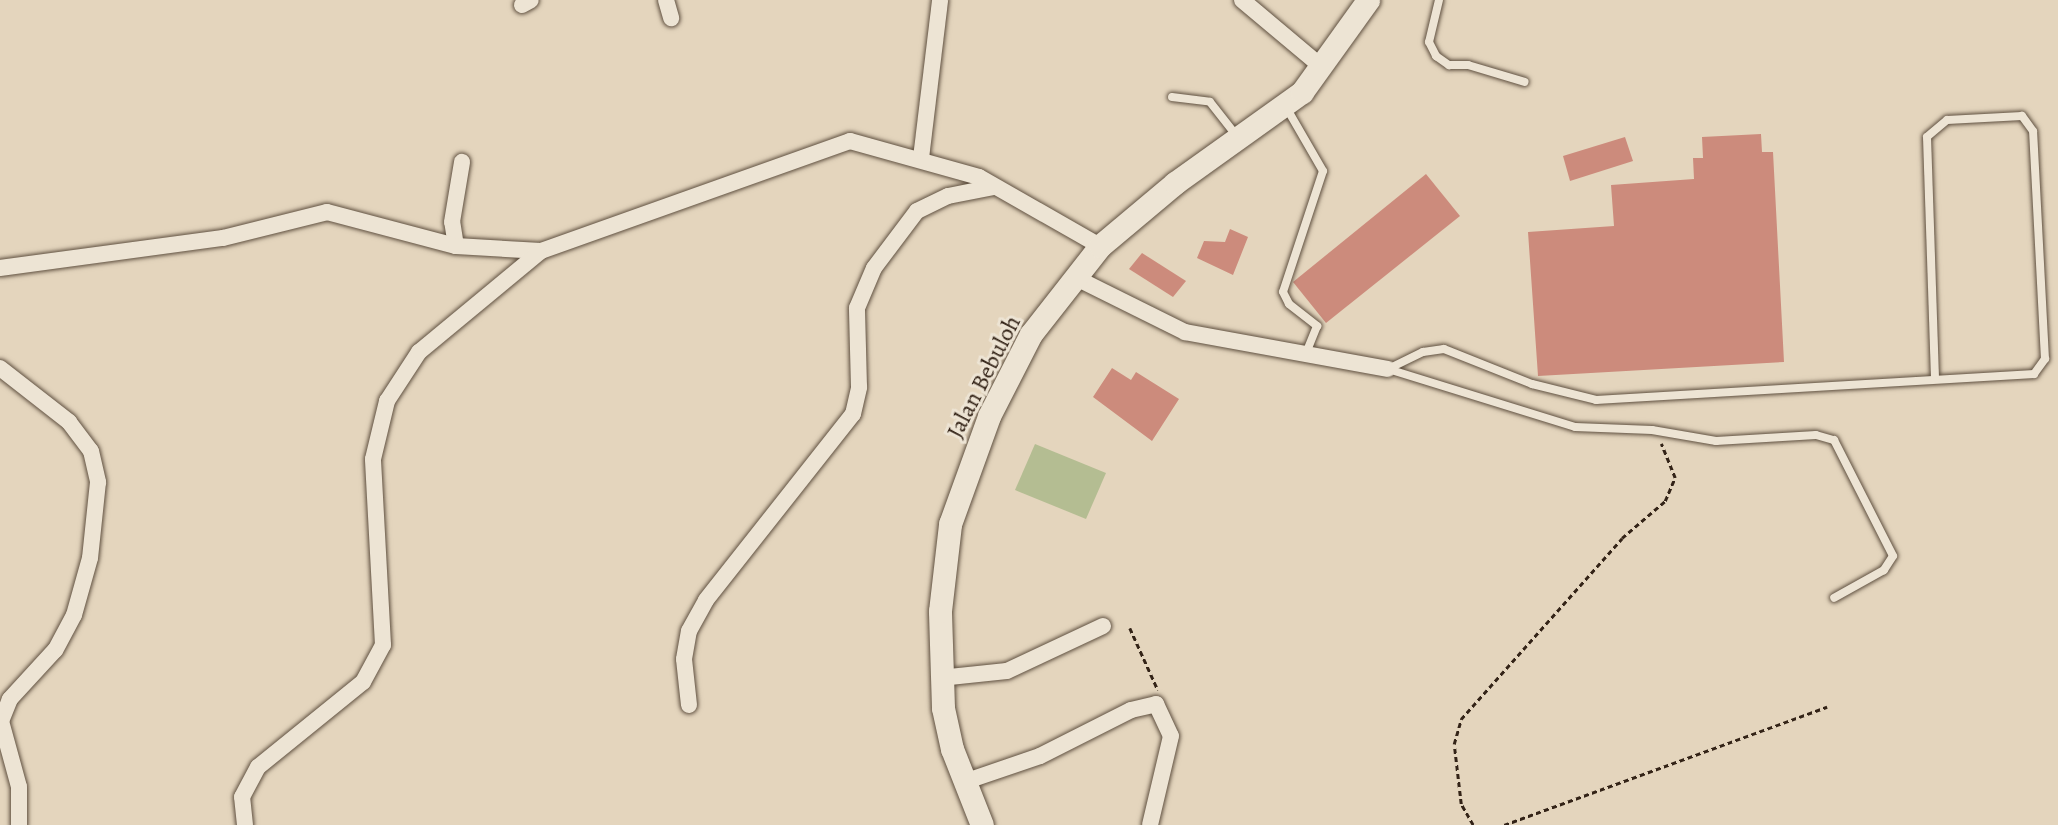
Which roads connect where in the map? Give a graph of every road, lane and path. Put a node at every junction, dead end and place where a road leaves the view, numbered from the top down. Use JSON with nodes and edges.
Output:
{"nodes":[{"id":1,"x":666,"y":0,"type":"edge"},
{"id":2,"x":940,"y":0,"type":"edge"},
{"id":3,"x":1242,"y":0,"type":"edge"},
{"id":4,"x":1368,"y":0,"type":"edge"},
{"id":5,"x":1439,"y":0,"type":"edge"},
{"id":6,"x":671,"y":18,"type":"dead end"},
{"id":7,"x":1323,"y":68,"type":"junction"},
{"id":8,"x":1525,"y":82,"type":"dead end"},
{"id":9,"x":1172,"y":97,"type":"dead end"},
{"id":10,"x":1286,"y":106,"type":"junction"},
{"id":11,"x":1239,"y":139,"type":"junction"},
{"id":12,"x":922,"y":158,"type":"junction"},
{"id":13,"x":462,"y":162,"type":"dead end"},
{"id":14,"x":994,"y":187,"type":"junction"},
{"id":15,"x":456,"y":246,"type":"junction"},
{"id":16,"x":1100,"y":246,"type":"junction"},
{"id":17,"x":541,"y":251,"type":"junction"},
{"id":18,"x":0,"y":268,"type":"edge"},
{"id":19,"x":1074,"y":277,"type":"junction"},
{"id":20,"x":1305,"y":355,"type":"junction"},
{"id":21,"x":0,"y":368,"type":"edge"},
{"id":22,"x":1388,"y":369,"type":"junction"},
{"id":23,"x":1935,"y":379,"type":"junction"},
{"id":24,"x":1651,"y":430,"type":"junction"},
{"id":25,"x":1834,"y":598,"type":"dead end"},
{"id":26,"x":1102,"y":626,"type":"dead end"},
{"id":27,"x":1130,"y":628,"type":"dead end"},
{"id":28,"x":940,"y":678,"type":"junction"},
{"id":29,"x":1156,"y":704,"type":"junction"},
{"id":30,"x":690,"y":705,"type":"dead end"},
{"id":31,"x":1827,"y":707,"type":"dead end"},
{"id":32,"x":964,"y":782,"type":"junction"},
{"id":33,"x":19,"y":825,"type":"edge"},
{"id":34,"x":246,"y":825,"type":"edge"},
{"id":35,"x":982,"y":825,"type":"edge"},
{"id":36,"x":1150,"y":825,"type":"edge"},
{"id":37,"x":1473,"y":825,"type":"edge"},
{"id":38,"x":1504,"y":825,"type":"edge"}],
"edges":[{"from":1,"to":6,"type":"street"},
{"from":2,"to":12,"type":"street"},
{"from":3,"to":7,"type":"street"},
{"from":4,"to":7,"type":"main road","name":"Jalan Bebuloh"},
{"from":5,"to":8,"type":"lane"},
{"from":7,"to":10,"type":"main road","name":"Jalan Bebuloh"},
{"from":9,"to":11,"type":"lane"},
{"from":10,"to":11,"type":"main road","name":"Jalan Bebuloh"},
{"from":10,"to":20,"type":"lane"},
{"from":11,"to":16,"type":"main road","name":"Jalan Bebuloh"},
{"from":12,"to":14,"type":"street"},
{"from":12,"to":17,"type":"street"},
{"from":13,"to":15,"type":"street"},
{"from":14,"to":16,"type":"street"},
{"from":14,"to":30,"type":"street"},
{"from":15,"to":17,"type":"street"},
{"from":15,"to":18,"type":"street"},
{"from":16,"to":19,"type":"main road","name":"Jalan Bebuloh"},
{"from":17,"to":34,"type":"street"},
{"from":19,"to":20,"type":"street"},
{"from":19,"to":28,"type":"main road","name":"Jalan Bebuloh"},
{"from":20,"to":22,"type":"street"},
{"from":21,"to":33,"type":"street"},
{"from":22,"to":23,"type":"lane"},
{"from":22,"to":24,"type":"lane"},
{"from":23,"to":23,"type":"lane"},
{"from":24,"to":25,"type":"lane"},
{"from":24,"to":37,"type":"path"},
{"from":26,"to":28,"type":"street"},
{"from":27,"to":29,"type":"path"},
{"from":28,"to":32,"type":"main road","name":"Jalan Bebuloh"},
{"from":29,"to":32,"type":"street"},
{"from":29,"to":36,"type":"street"},
{"from":31,"to":38,"type":"path"},
{"from":32,"to":35,"type":"main road","name":"Jalan Bebuloh"}]}
